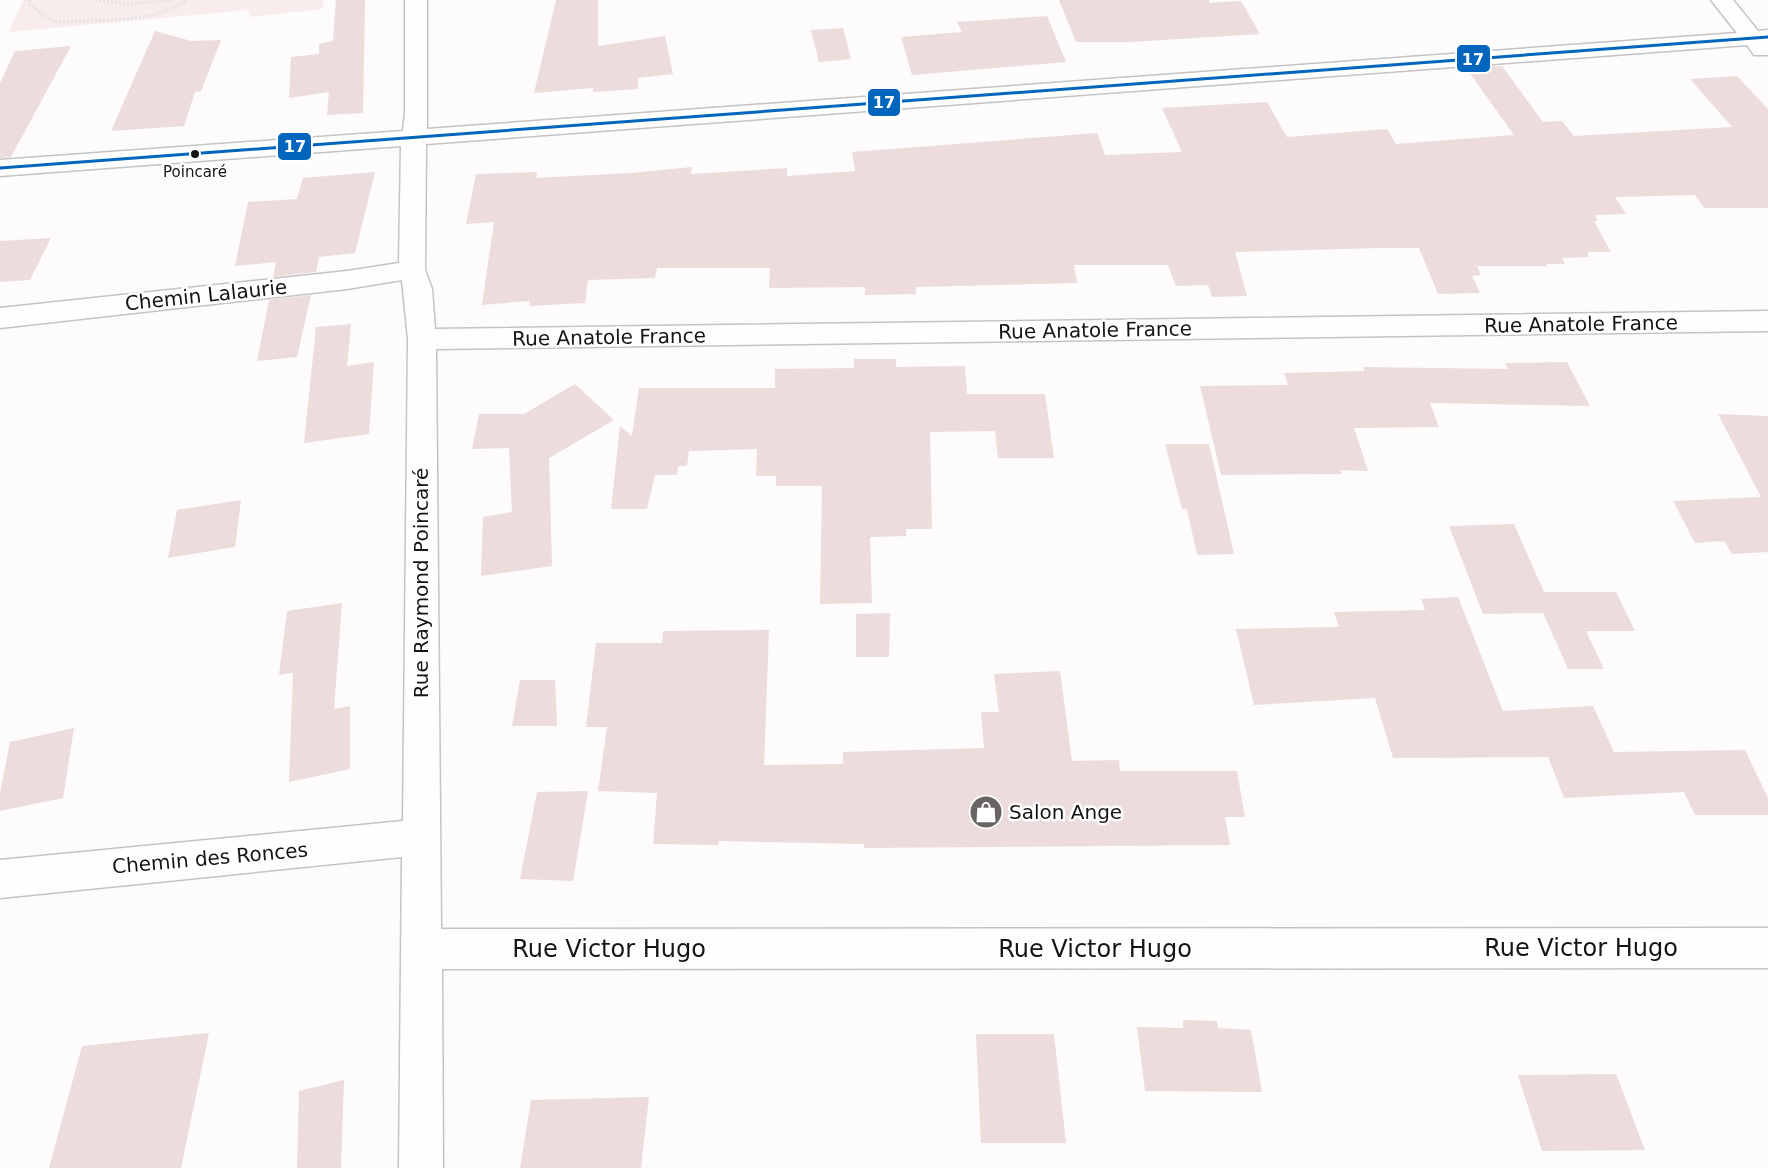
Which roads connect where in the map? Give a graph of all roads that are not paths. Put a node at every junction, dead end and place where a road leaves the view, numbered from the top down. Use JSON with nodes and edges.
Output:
{"nodes":[{"id":1,"x":416,"y":0,"type":"edge"},
{"id":2,"x":1722,"y":0,"type":"edge"},
{"id":3,"x":1760,"y":37,"type":"edge"},
{"id":4,"x":1768,"y":57,"type":"edge"},
{"id":5,"x":414,"y":136,"type":"junction"},
{"id":6,"x":0,"y":168,"type":"edge"},
{"id":7,"x":412,"y":270,"type":"junction"},
{"id":8,"x":0,"y":318,"type":"edge"},
{"id":9,"x":1768,"y":321,"type":"edge"},
{"id":10,"x":422,"y":339,"type":"junction"},
{"id":11,"x":420,"y":837,"type":"junction"},
{"id":12,"x":0,"y":879,"type":"edge"},
{"id":13,"x":1768,"y":948,"type":"edge"},
{"id":14,"x":421,"y":949,"type":"junction"},
{"id":15,"x":421,"y":1168,"type":"edge"}],
"edges":[{"from":1,"to":5,"type":"street","name":"Rue Raymond Poincaré"},
{"from":2,"to":3,"type":"street"},
{"from":3,"to":4,"type":"street"},
{"from":3,"to":5,"type":"street"},
{"from":5,"to":6,"type":"street"},
{"from":5,"to":7,"type":"street","name":"Rue Raymond Poincaré"},
{"from":7,"to":8,"type":"street","name":"Chemin Lalaurie"},
{"from":7,"to":10,"type":"street","name":"Rue Raymond Poincaré"},
{"from":9,"to":10,"type":"street","name":"Rue Anatole France"},
{"from":10,"to":11,"type":"street","name":"Rue Raymond Poincaré"},
{"from":11,"to":12,"type":"street","name":"Chemin des Ronces"},
{"from":11,"to":14,"type":"street","name":"Rue Raymond Poincaré"},
{"from":13,"to":14,"type":"street","name":"Rue Victor Hugo"},
{"from":14,"to":15,"type":"street","name":"Rue Raymond Poincaré"}]}
